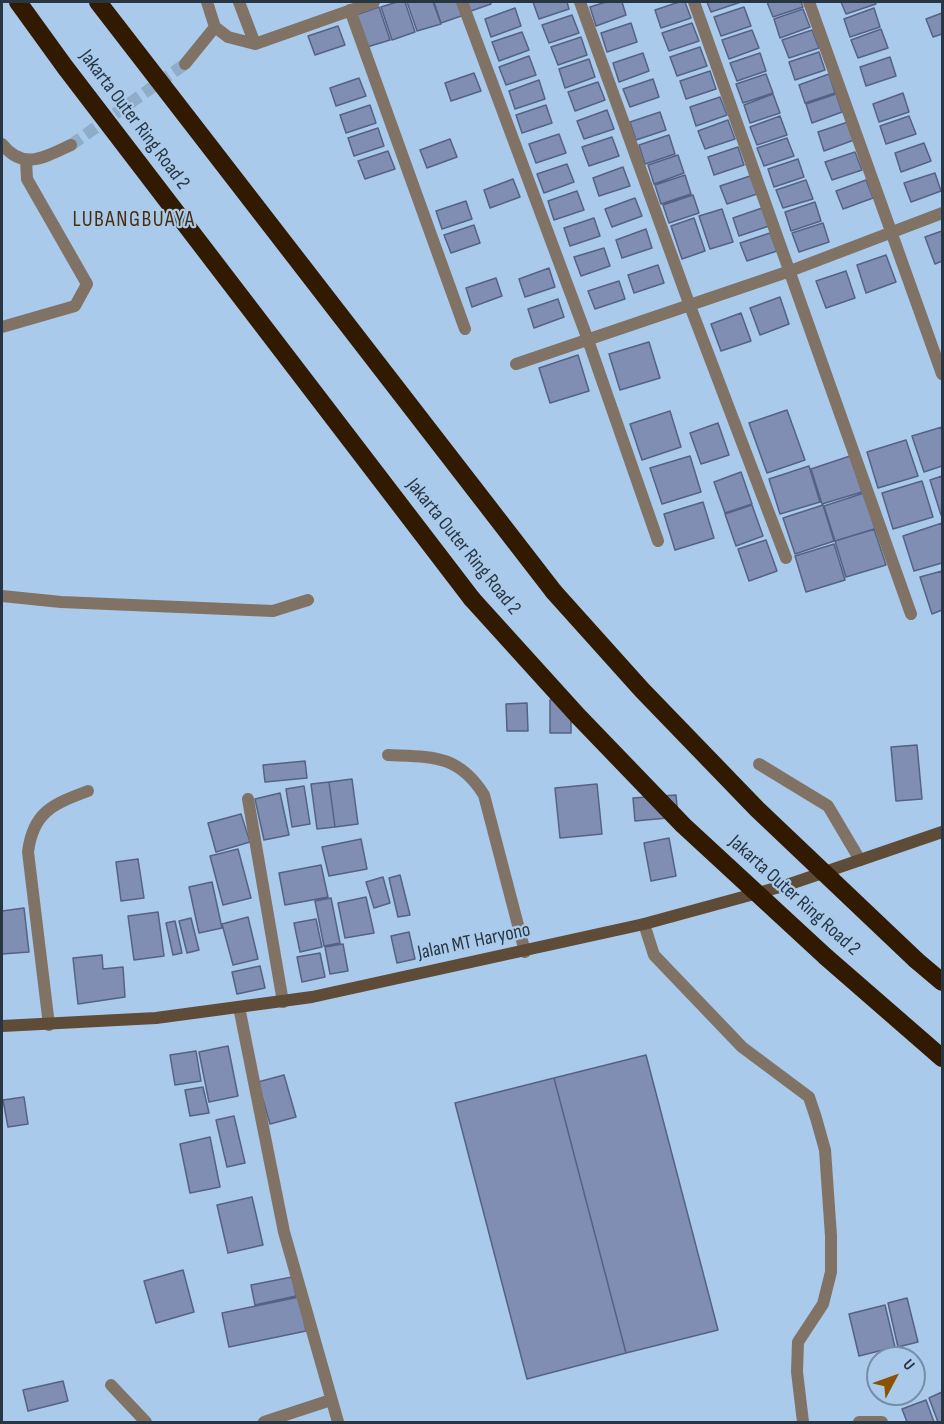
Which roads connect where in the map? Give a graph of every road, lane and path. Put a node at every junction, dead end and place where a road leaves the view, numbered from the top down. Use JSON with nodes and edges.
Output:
{"nodes":[{"id":1,"x":18,"y":2,"type":"edge"},
{"id":2,"x":98,"y":2,"type":"edge"},
{"id":3,"x":207,"y":2,"type":"edge"},
{"id":4,"x":239,"y":2,"type":"edge"},
{"id":5,"x":374,"y":2,"type":"edge"},
{"id":6,"x":462,"y":2,"type":"edge"},
{"id":7,"x":580,"y":2,"type":"edge"},
{"id":8,"x":694,"y":2,"type":"edge"},
{"id":9,"x":809,"y":2,"type":"edge"},
{"id":10,"x":350,"y":10,"type":"junction"},
{"id":11,"x":215,"y":27,"type":"junction"},
{"id":12,"x":255,"y":44,"type":"junction"},
{"id":13,"x":185,"y":64,"type":"tunnel mouth"},
{"id":14,"x":2,"y":144,"type":"edge"},
{"id":15,"x":71,"y":145,"type":"tunnel mouth"},
{"id":16,"x":26,"y":160,"type":"junction"},
{"id":17,"x":942,"y":213,"type":"edge"},
{"id":18,"x":892,"y":231,"type":"junction"},
{"id":19,"x":790,"y":271,"type":"junction"},
{"id":20,"x":690,"y":306,"type":"junction"},
{"id":21,"x":2,"y":327,"type":"edge"},
{"id":22,"x":465,"y":329,"type":"dead end"},
{"id":23,"x":588,"y":340,"type":"junction"},
{"id":24,"x":516,"y":364,"type":"dead end"},
{"id":25,"x":942,"y":374,"type":"edge"},
{"id":26,"x":658,"y":541,"type":"dead end"},
{"id":27,"x":786,"y":558,"type":"dead end"},
{"id":28,"x":2,"y":596,"type":"edge"},
{"id":29,"x":308,"y":600,"type":"dead end"},
{"id":30,"x":911,"y":614,"type":"dead end"},
{"id":31,"x":388,"y":755,"type":"dead end"},
{"id":32,"x":759,"y":764,"type":"dead end"},
{"id":33,"x":88,"y":791,"type":"dead end"},
{"id":34,"x":248,"y":800,"type":"dead end"},
{"id":35,"x":942,"y":832,"type":"edge"},
{"id":36,"x":860,"y":860,"type":"junction"},
{"id":37,"x":644,"y":924,"type":"junction"},
{"id":38,"x":525,"y":952,"type":"junction"},
{"id":39,"x":942,"y":982,"type":"edge"},
{"id":40,"x":283,"y":1002,"type":"junction"},
{"id":41,"x":238,"y":1007,"type":"junction"},
{"id":42,"x":49,"y":1025,"type":"junction"},
{"id":43,"x":2,"y":1026,"type":"edge"},
{"id":44,"x":942,"y":1058,"type":"edge"},
{"id":45,"x":111,"y":1384,"type":"dead end"},
{"id":46,"x":331,"y":1400,"type":"junction"},
{"id":47,"x":146,"y":1422,"type":"edge"},
{"id":48,"x":264,"y":1422,"type":"edge"},
{"id":49,"x":338,"y":1422,"type":"edge"},
{"id":50,"x":803,"y":1422,"type":"edge"},
{"id":51,"x":859,"y":1422,"type":"edge"},
{"id":52,"x":882,"y":1422,"type":"edge"}],
"edges":[{"from":1,"to":44,"type":"highway","name":"Jakarta Outer Ring Road 2","bridge":true},
{"from":2,"to":39,"type":"highway","name":"Jakarta Outer Ring Road 2","bridge":true},
{"from":3,"to":11,"type":"street"},
{"from":4,"to":12,"type":"street"},
{"from":5,"to":10,"type":"street"},
{"from":6,"to":23,"type":"street"},
{"from":7,"to":20,"type":"street"},
{"from":8,"to":19,"type":"street"},
{"from":9,"to":18,"type":"street"},
{"from":10,"to":12,"type":"street"},
{"from":10,"to":22,"type":"street"},
{"from":11,"to":12,"type":"street"},
{"from":11,"to":13,"type":"street"},
{"from":14,"to":16,"type":"street"},
{"from":15,"to":16,"type":"street"},
{"from":16,"to":21,"type":"street"},
{"from":17,"to":18,"type":"street"},
{"from":18,"to":19,"type":"street"},
{"from":18,"to":25,"type":"street"},
{"from":19,"to":20,"type":"street"},
{"from":19,"to":30,"type":"street"},
{"from":20,"to":23,"type":"street"},
{"from":20,"to":27,"type":"street"},
{"from":23,"to":24,"type":"street"},
{"from":23,"to":26,"type":"street"},
{"from":28,"to":29,"type":"street"},
{"from":31,"to":38,"type":"street"},
{"from":32,"to":36,"type":"street"},
{"from":33,"to":42,"type":"street"},
{"from":34,"to":40,"type":"street"},
{"from":35,"to":36,"type":"main road","name":"Jalan MT Haryono"},
{"from":36,"to":37,"type":"main road","name":"Jalan MT Haryono"},
{"from":37,"to":38,"type":"main road","name":"Jalan MT Haryono"},
{"from":37,"to":50,"type":"street"},
{"from":38,"to":40,"type":"main road","name":"Jalan MT Haryono"},
{"from":40,"to":41,"type":"main road","name":"Jalan MT Haryono"},
{"from":41,"to":42,"type":"main road","name":"Jalan MT Haryono"},
{"from":41,"to":46,"type":"street"},
{"from":42,"to":43,"type":"main road","name":"Jalan MT Haryono"},
{"from":45,"to":47,"type":"street"},
{"from":46,"to":48,"type":"street"},
{"from":46,"to":49,"type":"street"},
{"from":51,"to":52,"type":"street"}]}
